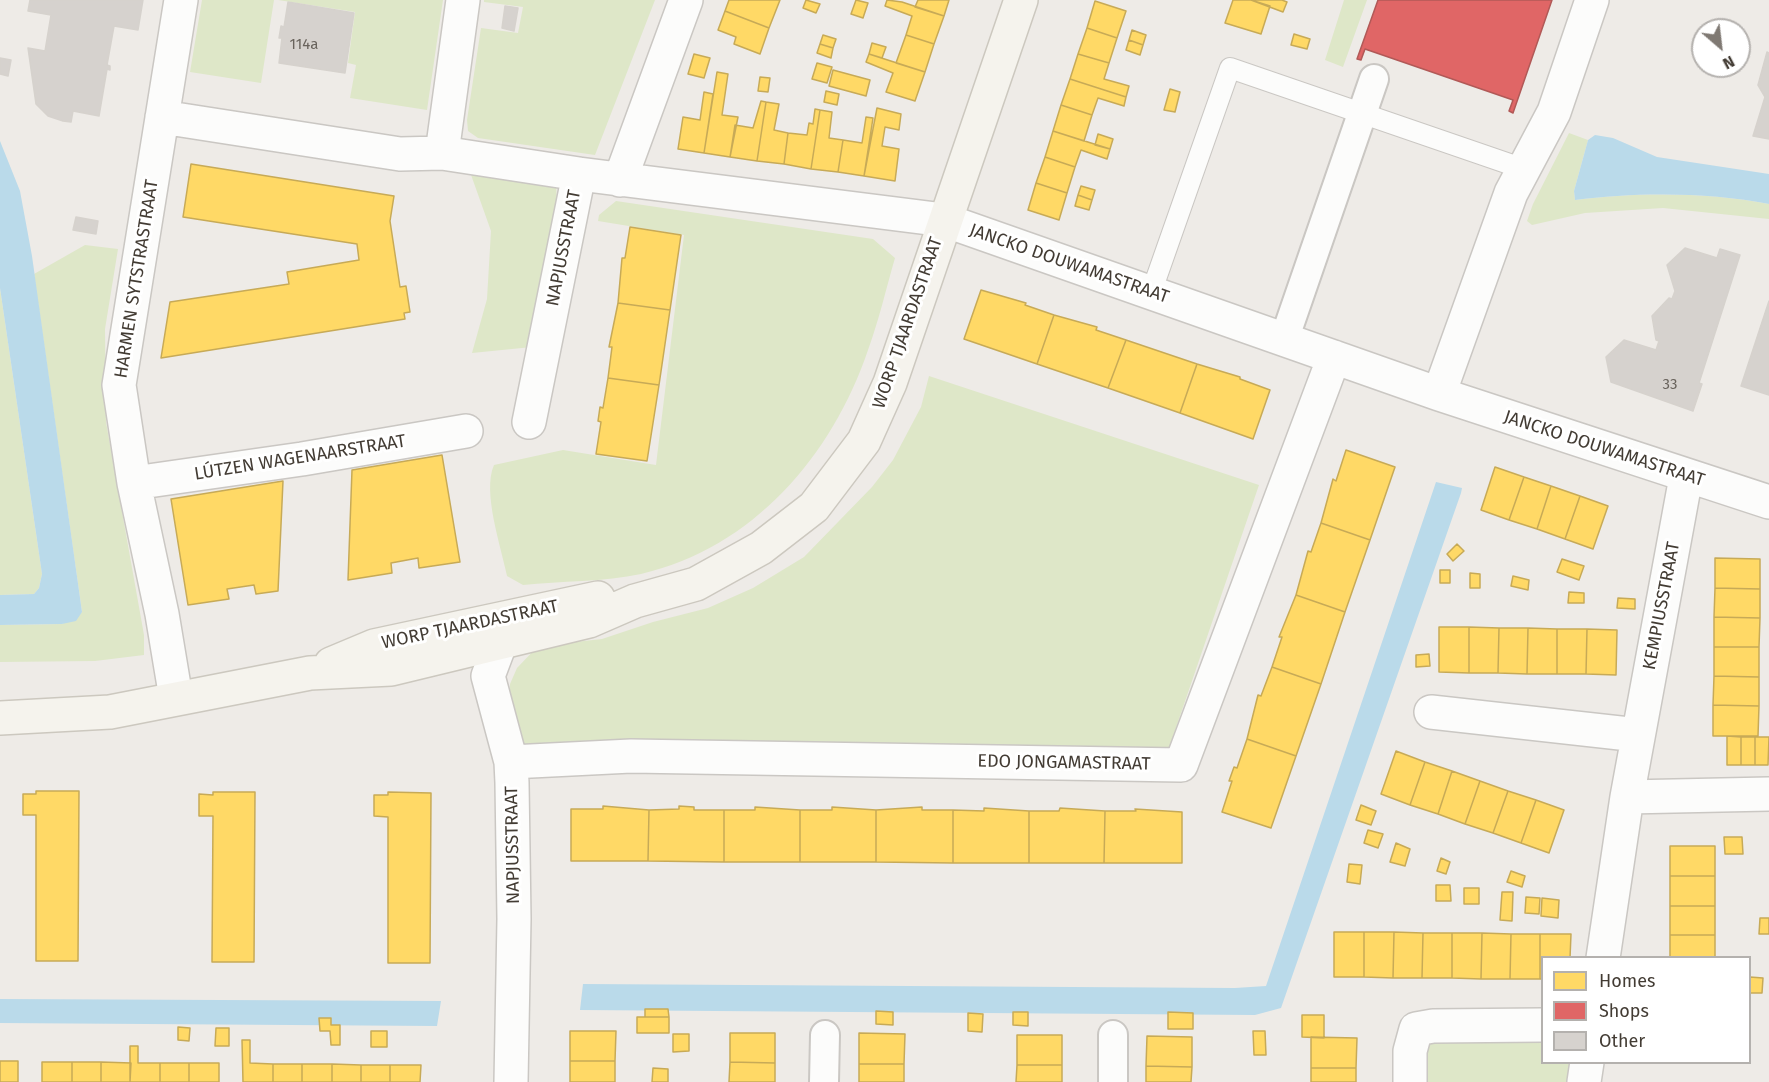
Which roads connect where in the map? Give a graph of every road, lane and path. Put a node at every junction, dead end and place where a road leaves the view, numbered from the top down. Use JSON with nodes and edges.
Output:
{"nodes":[{"id":1,"x":182,"y":0,"type":"edge"},
{"id":2,"x":463,"y":0,"type":"edge"},
{"id":3,"x":686,"y":0,"type":"edge"},
{"id":4,"x":1021,"y":0,"type":"edge"},
{"id":5,"x":1592,"y":0,"type":"edge"},
{"id":6,"x":1374,"y":79,"type":"dead end"},
{"id":7,"x":1363,"y":114,"type":"junction"},
{"id":8,"x":162,"y":117,"type":"junction"},
{"id":9,"x":442,"y":153,"type":"junction"},
{"id":10,"x":1524,"y":169,"type":"junction"},
{"id":11,"x":579,"y":174,"type":"junction"},
{"id":12,"x":620,"y":180,"type":"junction"},
{"id":13,"x":944,"y":220,"type":"junction"},
{"id":14,"x":1151,"y":293,"type":"junction"},
{"id":15,"x":1284,"y":340,"type":"junction"},
{"id":16,"x":1334,"y":357,"type":"junction"},
{"id":17,"x":1439,"y":394,"type":"junction"},
{"id":18,"x":529,"y":422,"type":"dead end"},
{"id":19,"x":466,"y":431,"type":"dead end"},
{"id":20,"x":1686,"y":477,"type":"junction"},
{"id":21,"x":134,"y":483,"type":"junction"},
{"id":22,"x":1769,"y":502,"type":"edge"},
{"id":23,"x":506,"y":630,"type":"junction"},
{"id":24,"x":176,"y":698,"type":"junction"},
{"id":25,"x":1431,"y":712,"type":"dead end"},
{"id":26,"x":0,"y":718,"type":"edge"},
{"id":27,"x":1638,"y":735,"type":"junction"},
{"id":28,"x":511,"y":762,"type":"junction"},
{"id":29,"x":1769,"y":794,"type":"edge"},
{"id":30,"x":1627,"y":797,"type":"junction"},
{"id":31,"x":1603,"y":956,"type":"edge"},
{"id":32,"x":1541,"y":1025,"type":"edge"},
{"id":33,"x":825,"y":1035,"type":"dead end"},
{"id":34,"x":1113,"y":1035,"type":"dead end"},
{"id":35,"x":1587,"y":1064,"type":"edge"},
{"id":36,"x":511,"y":1082,"type":"edge"},
{"id":37,"x":824,"y":1082,"type":"edge"},
{"id":38,"x":1113,"y":1082,"type":"edge"},
{"id":39,"x":1410,"y":1082,"type":"edge"},
{"id":40,"x":1586,"y":1082,"type":"edge"}],
"edges":[{"from":1,"to":8,"type":"street","name":"HARMEN SYTSTRASTRAAT"},
{"from":2,"to":9,"type":"street"},
{"from":3,"to":12,"type":"street"},
{"from":4,"to":13,"type":"main road","name":"WORP TJAARDASTRAAT"},
{"from":5,"to":10,"type":"street"},
{"from":6,"to":7,"type":"street"},
{"from":7,"to":10,"type":"lane"},
{"from":7,"to":14,"type":"lane"},
{"from":7,"to":15,"type":"street"},
{"from":8,"to":9,"type":"street","name":"NAPJUSSTRAAT"},
{"from":8,"to":21,"type":"street","name":"HARMEN SYTSTRASTRAAT"},
{"from":9,"to":11,"type":"street","name":"NAPJUSSTRAAT"},
{"from":10,"to":17,"type":"street"},
{"from":11,"to":12,"type":"street","name":"JANCKO DOUWAMASTRAAT"},
{"from":11,"to":18,"type":"street","name":"NAPJUSSTRAAT"},
{"from":12,"to":13,"type":"street","name":"JANCKO DOUWAMASTRAAT"},
{"from":13,"to":14,"type":"street","name":"JANCKO DOUWAMASTRAAT"},
{"from":13,"to":23,"type":"main road","name":"WORP TJAARDASTRAAT"},
{"from":14,"to":15,"type":"street","name":"JANCKO DOUWAMASTRAAT"},
{"from":15,"to":16,"type":"street","name":"JANCKO DOUWAMASTRAAT"},
{"from":16,"to":17,"type":"street","name":"JANCKO DOUWAMASTRAAT"},
{"from":16,"to":28,"type":"street","name":"EDO JONGAMASTRAAT"},
{"from":17,"to":20,"type":"street","name":"JANCKO DOUWAMASTRAAT"},
{"from":19,"to":21,"type":"street","name":"LÚTZEN WAGENAARSTRAAT"},
{"from":20,"to":22,"type":"street","name":"JANCKO DOUWAMASTRAAT"},
{"from":20,"to":27,"type":"street","name":"KEMPIUSSTRAAT"},
{"from":21,"to":24,"type":"street","name":"HARMEN SYTSTRASTRAAT"},
{"from":23,"to":24,"type":"main road","name":"WORP TJAARDASTRAAT"},
{"from":23,"to":28,"type":"street","name":"NAPJUSSTRAAT"},
{"from":24,"to":26,"type":"main road","name":"WORP TJAARDASTRAAT"},
{"from":25,"to":27,"type":"street"},
{"from":27,"to":30,"type":"street","name":"KEMPIUSSTRAAT"},
{"from":28,"to":36,"type":"street","name":"NAPJUSSTRAAT"},
{"from":29,"to":30,"type":"street"},
{"from":30,"to":31,"type":"street","name":"KEMPIUSSTRAAT"},
{"from":32,"to":39,"type":"street"},
{"from":33,"to":37,"type":"street"},
{"from":34,"to":38,"type":"street"},
{"from":35,"to":40,"type":"street"}]}
